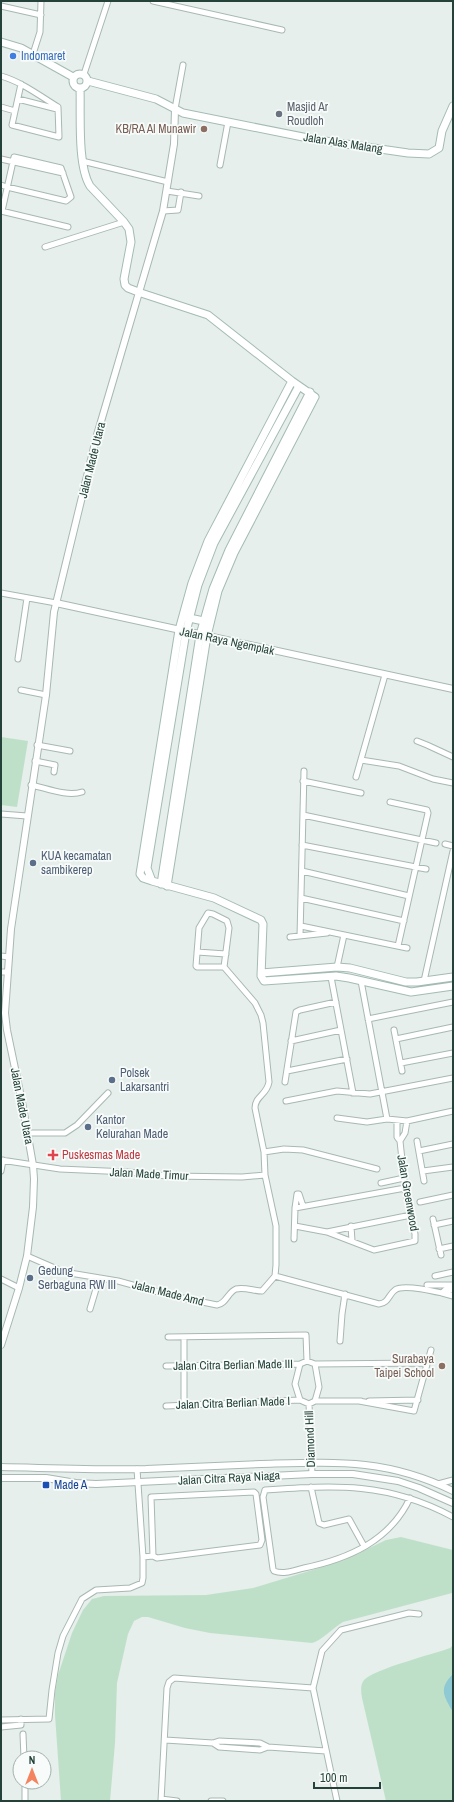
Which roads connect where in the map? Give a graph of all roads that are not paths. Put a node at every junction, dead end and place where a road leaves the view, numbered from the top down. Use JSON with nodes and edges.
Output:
{"nodes":[{"id":1,"x":41,"y":1,"type":"edge"},
{"id":2,"x":108,"y":1,"type":"edge"},
{"id":3,"x":154,"y":1,"type":"edge"},
{"id":4,"x":1,"y":6,"type":"edge"},
{"id":5,"x":41,"y":15,"type":"junction"},
{"id":6,"x":282,"y":30,"type":"dead end"},
{"id":7,"x":1,"y":42,"type":"edge"},
{"id":8,"x":33,"y":54,"type":"junction"},
{"id":9,"x":183,"y":65,"type":"dead end"},
{"id":10,"x":84,"y":74,"type":"junction"},
{"id":11,"x":1,"y":76,"type":"edge"},
{"id":12,"x":73,"y":77,"type":"junction"},
{"id":13,"x":88,"y":81,"type":"junction"},
{"id":14,"x":21,"y":84,"type":"junction"},
{"id":15,"x":80,"y":88,"type":"junction"},
{"id":16,"x":18,"y":99,"type":"junction"},
{"id":17,"x":453,"y":106,"type":"edge"},
{"id":18,"x":1,"y":108,"type":"edge"},
{"id":19,"x":58,"y":109,"type":"junction"},
{"id":20,"x":175,"y":109,"type":"junction"},
{"id":21,"x":15,"y":111,"type":"junction"},
{"id":22,"x":228,"y":122,"type":"junction"},
{"id":23,"x":1,"y":159,"type":"edge"},
{"id":24,"x":82,"y":161,"type":"junction"},
{"id":25,"x":13,"y":162,"type":"junction"},
{"id":26,"x":220,"y":165,"type":"dead end"},
{"id":27,"x":168,"y":182,"type":"junction"},
{"id":28,"x":1,"y":185,"type":"edge"},
{"id":29,"x":7,"y":187,"type":"junction"},
{"id":30,"x":167,"y":190,"type":"junction"},
{"id":31,"x":181,"y":192,"type":"junction"},
{"id":32,"x":199,"y":196,"type":"dead end"},
{"id":33,"x":1,"y":211,"type":"edge"},
{"id":34,"x":163,"y":211,"type":"junction"},
{"id":35,"x":124,"y":222,"type":"junction"},
{"id":36,"x":68,"y":227,"type":"dead end"},
{"id":37,"x":45,"y":247,"type":"dead end"},
{"id":38,"x":141,"y":293,"type":"junction"},
{"id":39,"x":292,"y":381,"type":"junction"},
{"id":40,"x":299,"y":386,"type":"junction"},
{"id":41,"x":1,"y":592,"type":"edge"},
{"id":42,"x":27,"y":598,"type":"junction"},
{"id":43,"x":56,"y":603,"type":"junction"},
{"id":44,"x":186,"y":617,"type":"junction"},
{"id":45,"x":207,"y":622,"type":"junction"},
{"id":46,"x":182,"y":631,"type":"junction"},
{"id":47,"x":204,"y":636,"type":"junction"},
{"id":48,"x":18,"y":659,"type":"dead end"},
{"id":49,"x":385,"y":675,"type":"junction"},
{"id":50,"x":453,"y":689,"type":"edge"},
{"id":51,"x":21,"y":690,"type":"dead end"},
{"id":52,"x":46,"y":695,"type":"junction"},
{"id":53,"x":417,"y":742,"type":"dead end"},
{"id":54,"x":37,"y":745,"type":"junction"},
{"id":55,"x":70,"y":751,"type":"dead end"},
{"id":56,"x":453,"y":757,"type":"edge"},
{"id":57,"x":361,"y":760,"type":"junction"},
{"id":58,"x":35,"y":761,"type":"junction"},
{"id":59,"x":304,"y":771,"type":"dead end"},
{"id":60,"x":54,"y":772,"type":"dead end"},
{"id":61,"x":356,"y":777,"type":"dead end"},
{"id":62,"x":303,"y":781,"type":"junction"},
{"id":63,"x":453,"y":783,"type":"edge"},
{"id":64,"x":31,"y":785,"type":"junction"},
{"id":65,"x":82,"y":792,"type":"dead end"},
{"id":66,"x":361,"y":793,"type":"dead end"},
{"id":67,"x":390,"y":802,"type":"dead end"},
{"id":68,"x":1,"y":814,"type":"edge"},
{"id":69,"x":27,"y":816,"type":"junction"},
{"id":70,"x":303,"y":816,"type":"junction"},
{"id":71,"x":423,"y":840,"type":"junction"},
{"id":72,"x":436,"y":843,"type":"dead end"},
{"id":73,"x":445,"y":844,"type":"dead end"},
{"id":74,"x":302,"y":846,"type":"junction"},
{"id":75,"x":453,"y":846,"type":"edge"},
{"id":76,"x":453,"y":851,"type":"edge"},
{"id":77,"x":416,"y":867,"type":"junction"},
{"id":78,"x":426,"y":869,"type":"dead end"},
{"id":79,"x":302,"y":871,"type":"junction"},
{"id":80,"x":152,"y":881,"type":"junction"},
{"id":81,"x":164,"y":885,"type":"junction"},
{"id":82,"x":409,"y":896,"type":"junction"},
{"id":83,"x":301,"y":898,"type":"junction"},
{"id":84,"x":404,"y":921,"type":"junction"},
{"id":85,"x":300,"y":926,"type":"junction"},
{"id":86,"x":331,"y":933,"type":"junction"},
{"id":87,"x":344,"y":935,"type":"junction"},
{"id":88,"x":300,"y":936,"type":"junction"},
{"id":89,"x":290,"y":937,"type":"dead end"},
{"id":90,"x":398,"y":946,"type":"junction"},
{"id":91,"x":407,"y":948,"type":"dead end"},
{"id":92,"x":197,"y":952,"type":"junction"},
{"id":93,"x":226,"y":954,"type":"junction"},
{"id":94,"x":1,"y":956,"type":"edge"},
{"id":95,"x":8,"y":957,"type":"junction"},
{"id":96,"x":224,"y":967,"type":"junction"},
{"id":97,"x":337,"y":967,"type":"junction"},
{"id":98,"x":4,"y":972,"type":"edge"},
{"id":99,"x":261,"y":973,"type":"junction"},
{"id":100,"x":331,"y":977,"type":"junction"},
{"id":101,"x":453,"y":977,"type":"edge"},
{"id":102,"x":361,"y":981,"type":"junction"},
{"id":103,"x":424,"y":981,"type":"junction"},
{"id":104,"x":453,"y":986,"type":"edge"},
{"id":105,"x":336,"y":1002,"type":"junction"},
{"id":106,"x":453,"y":1002,"type":"edge"},
{"id":107,"x":368,"y":1019,"type":"junction"},
{"id":108,"x":453,"y":1027,"type":"edge"},
{"id":109,"x":341,"y":1030,"type":"junction"},
{"id":110,"x":394,"y":1030,"type":"dead end"},
{"id":111,"x":396,"y":1039,"type":"junction"},
{"id":112,"x":291,"y":1041,"type":"junction"},
{"id":113,"x":453,"y":1053,"type":"edge"},
{"id":114,"x":347,"y":1059,"type":"junction"},
{"id":115,"x":401,"y":1063,"type":"junction"},
{"id":116,"x":287,"y":1071,"type":"junction"},
{"id":117,"x":402,"y":1071,"type":"dead end"},
{"id":118,"x":453,"y":1078,"type":"edge"},
{"id":119,"x":285,"y":1082,"type":"dead end"},
{"id":120,"x":382,"y":1092,"type":"junction"},
{"id":121,"x":108,"y":1093,"type":"dead end"},
{"id":122,"x":353,"y":1093,"type":"junction"},
{"id":123,"x":286,"y":1101,"type":"dead end"},
{"id":124,"x":453,"y":1111,"type":"edge"},
{"id":125,"x":337,"y":1118,"type":"dead end"},
{"id":126,"x":387,"y":1119,"type":"junction"},
{"id":127,"x":397,"y":1121,"type":"junction"},
{"id":128,"x":407,"y":1121,"type":"junction"},
{"id":129,"x":27,"y":1133,"type":"junction"},
{"id":130,"x":400,"y":1141,"type":"junction"},
{"id":131,"x":417,"y":1141,"type":"dead end"},
{"id":132,"x":453,"y":1144,"type":"edge"},
{"id":133,"x":419,"y":1151,"type":"junction"},
{"id":134,"x":264,"y":1152,"type":"junction"},
{"id":135,"x":2,"y":1160,"type":"edge"},
{"id":136,"x":33,"y":1165,"type":"junction"},
{"id":137,"x":453,"y":1167,"type":"edge"},
{"id":138,"x":377,"y":1169,"type":"dead end"},
{"id":139,"x":1,"y":1171,"type":"edge"},
{"id":140,"x":423,"y":1171,"type":"junction"},
{"id":141,"x":265,"y":1176,"type":"junction"},
{"id":142,"x":404,"y":1178,"type":"junction"},
{"id":143,"x":424,"y":1181,"type":"dead end"},
{"id":144,"x":381,"y":1183,"type":"dead end"},
{"id":145,"x":405,"y":1188,"type":"junction"},
{"id":146,"x":453,"y":1195,"type":"edge"},
{"id":147,"x":420,"y":1202,"type":"dead end"},
{"id":148,"x":303,"y":1206,"type":"junction"},
{"id":149,"x":295,"y":1208,"type":"junction"},
{"id":150,"x":411,"y":1215,"type":"junction"},
{"id":151,"x":433,"y":1219,"type":"dead end"},
{"id":152,"x":453,"y":1221,"type":"edge"},
{"id":153,"x":434,"y":1225,"type":"junction"},
{"id":154,"x":295,"y":1226,"type":"junction"},
{"id":155,"x":351,"y":1226,"type":"junction"},
{"id":156,"x":327,"y":1232,"type":"junction"},
{"id":157,"x":294,"y":1239,"type":"dead end"},
{"id":158,"x":352,"y":1241,"type":"junction"},
{"id":159,"x":453,"y":1246,"type":"edge"},
{"id":160,"x":27,"y":1256,"type":"junction"},
{"id":161,"x":453,"y":1272,"type":"edge"},
{"id":162,"x":275,"y":1276,"type":"junction"},
{"id":163,"x":435,"y":1276,"type":"dead end"},
{"id":164,"x":1,"y":1279,"type":"edge"},
{"id":165,"x":99,"y":1279,"type":"junction"},
{"id":166,"x":427,"y":1285,"type":"dead end"},
{"id":167,"x":453,"y":1285,"type":"edge"},
{"id":168,"x":19,"y":1288,"type":"junction"},
{"id":169,"x":453,"y":1290,"type":"edge"},
{"id":170,"x":442,"y":1293,"type":"junction"},
{"id":171,"x":345,"y":1294,"type":"junction"},
{"id":172,"x":453,"y":1296,"type":"edge"},
{"id":173,"x":90,"y":1309,"type":"dead end"},
{"id":174,"x":184,"y":1336,"type":"junction"},
{"id":175,"x":168,"y":1337,"type":"dead end"},
{"id":176,"x":340,"y":1341,"type":"dead end"},
{"id":177,"x":1,"y":1345,"type":"edge"},
{"id":178,"x":431,"y":1350,"type":"dead end"},
{"id":179,"x":307,"y":1361,"type":"junction"},
{"id":180,"x":300,"y":1364,"type":"junction"},
{"id":181,"x":315,"y":1364,"type":"junction"},
{"id":182,"x":427,"y":1364,"type":"junction"},
{"id":183,"x":166,"y":1366,"type":"dead end"},
{"id":184,"x":184,"y":1366,"type":"junction"},
{"id":185,"x":300,"y":1400,"type":"junction"},
{"id":186,"x":418,"y":1400,"type":"junction"},
{"id":187,"x":315,"y":1401,"type":"junction"},
{"id":188,"x":359,"y":1401,"type":"junction"},
{"id":189,"x":309,"y":1404,"type":"junction"},
{"id":190,"x":184,"y":1405,"type":"junction"},
{"id":191,"x":166,"y":1406,"type":"dead end"},
{"id":192,"x":311,"y":1462,"type":"junction"},
{"id":193,"x":1,"y":1467,"type":"edge"},
{"id":194,"x":137,"y":1469,"type":"junction"},
{"id":195,"x":312,"y":1474,"type":"junction"},
{"id":196,"x":1,"y":1478,"type":"edge"},
{"id":197,"x":453,"y":1480,"type":"edge"},
{"id":198,"x":138,"y":1482,"type":"junction"},
{"id":199,"x":438,"y":1484,"type":"junction"},
{"id":200,"x":311,"y":1487,"type":"junction"},
{"id":201,"x":452,"y":1491,"type":"edge"},
{"id":202,"x":410,"y":1498,"type":"junction"},
{"id":203,"x":453,"y":1502,"type":"edge"},
{"id":204,"x":453,"y":1517,"type":"edge"},
{"id":205,"x":364,"y":1546,"type":"junction"},
{"id":206,"x":153,"y":1556,"type":"junction"},
{"id":207,"x":143,"y":1557,"type":"junction"},
{"id":208,"x":418,"y":1614,"type":"dead end"},
{"id":209,"x":313,"y":1688,"type":"junction"},
{"id":210,"x":21,"y":1719,"type":"junction"},
{"id":211,"x":1,"y":1720,"type":"edge"},
{"id":212,"x":1,"y":1727,"type":"edge"},
{"id":213,"x":23,"y":1734,"type":"dead end"},
{"id":214,"x":165,"y":1740,"type":"junction"},
{"id":215,"x":24,"y":1750,"type":"edge"},
{"id":216,"x":326,"y":1751,"type":"junction"},
{"id":217,"x":25,"y":1790,"type":"edge"},
{"id":218,"x":161,"y":1800,"type":"edge"},
{"id":219,"x":25,"y":1801,"type":"edge"},
{"id":220,"x":177,"y":1801,"type":"edge"},
{"id":221,"x":212,"y":1801,"type":"edge"},
{"id":222,"x":223,"y":1801,"type":"edge"},
{"id":223,"x":337,"y":1801,"type":"edge"}],
"edges":[{"from":1,"to":5,"type":"street"},
{"from":2,"to":10,"type":"street"},
{"from":3,"to":6,"type":"street"},
{"from":4,"to":5,"type":"street"},
{"from":5,"to":8,"type":"street"},
{"from":7,"to":8,"type":"main road"},
{"from":8,"to":12,"type":"main road"},
{"from":9,"to":20,"type":"street"},
{"from":10,"to":12,"type":"main road"},
{"from":10,"to":13,"type":"main road"},
{"from":11,"to":14,"type":"street"},
{"from":12,"to":15,"type":"main road"},
{"from":13,"to":15,"type":"main road"},
{"from":13,"to":20,"type":"main road","name":"Jalan Alas Malang"},
{"from":14,"to":16,"type":"street"},
{"from":14,"to":19,"type":"street"},
{"from":15,"to":24,"type":"main road"},
{"from":16,"to":19,"type":"street"},
{"from":16,"to":21,"type":"street"},
{"from":17,"to":22,"type":"main road","name":"Jalan Alas Malang"},
{"from":18,"to":21,"type":"street"},
{"from":19,"to":21,"type":"street"},
{"from":20,"to":22,"type":"main road","name":"Jalan Alas Malang"},
{"from":20,"to":27,"type":"street","name":"Jalan Made Utara"},
{"from":22,"to":26,"type":"street"},
{"from":23,"to":25,"type":"street"},
{"from":24,"to":27,"type":"street"},
{"from":24,"to":35,"type":"main road"},
{"from":25,"to":29,"type":"street"},
{"from":25,"to":29,"type":"street"},
{"from":27,"to":30,"type":"street","name":"Jalan Made Utara"},
{"from":28,"to":29,"type":"street"},
{"from":29,"to":33,"type":"street"},
{"from":30,"to":31,"type":"street"},
{"from":30,"to":34,"type":"street","name":"Jalan Made Utara"},
{"from":31,"to":32,"type":"street"},
{"from":31,"to":34,"type":"street"},
{"from":33,"to":36,"type":"street"},
{"from":34,"to":38,"type":"street","name":"Jalan Made Utara"},
{"from":35,"to":37,"type":"street"},
{"from":35,"to":38,"type":"main road"},
{"from":38,"to":39,"type":"main road"},
{"from":38,"to":43,"type":"street","name":"Jalan Made Utara"},
{"from":39,"to":40,"type":"main road"},
{"from":39,"to":44,"type":"main road"},
{"from":40,"to":44,"type":"main road"},
{"from":40,"to":45,"type":"main road"},
{"from":41,"to":42,"type":"street","name":"Jalan Raya Ngemplak"},
{"from":42,"to":43,"type":"street","name":"Jalan Raya Ngemplak"},
{"from":42,"to":48,"type":"street"},
{"from":43,"to":46,"type":"street","name":"Jalan Raya Ngemplak"},
{"from":43,"to":52,"type":"street","name":"Jalan Made Utara"},
{"from":44,"to":45,"type":"main road"},
{"from":44,"to":46,"type":"main road"},
{"from":45,"to":47,"type":"main road"},
{"from":46,"to":47,"type":"street","name":"Jalan Raya Ngemplak"},
{"from":46,"to":80,"type":"main road"},
{"from":46,"to":80,"type":"main road"},
{"from":47,"to":49,"type":"street","name":"Jalan Raya Ngemplak"},
{"from":47,"to":81,"type":"main road"},
{"from":49,"to":50,"type":"street","name":"Jalan Raya Ngemplak"},
{"from":49,"to":57,"type":"street"},
{"from":51,"to":52,"type":"street"},
{"from":52,"to":54,"type":"street","name":"Jalan Made Utara"},
{"from":53,"to":56,"type":"street"},
{"from":54,"to":55,"type":"street"},
{"from":54,"to":58,"type":"street","name":"Jalan Made Utara"},
{"from":57,"to":61,"type":"street"},
{"from":57,"to":63,"type":"street"},
{"from":58,"to":60,"type":"street"},
{"from":58,"to":64,"type":"street","name":"Jalan Made Utara"},
{"from":59,"to":62,"type":"street"},
{"from":62,"to":66,"type":"street"},
{"from":62,"to":70,"type":"street"},
{"from":64,"to":65,"type":"street"},
{"from":64,"to":69,"type":"street","name":"Jalan Made Utara"},
{"from":67,"to":71,"type":"street"},
{"from":68,"to":69,"type":"street"},
{"from":69,"to":95,"type":"street","name":"Jalan Made Utara"},
{"from":70,"to":71,"type":"street"},
{"from":70,"to":74,"type":"street"},
{"from":71,"to":72,"type":"street"},
{"from":71,"to":77,"type":"street"},
{"from":73,"to":75,"type":"street"},
{"from":74,"to":77,"type":"street"},
{"from":74,"to":79,"type":"street"},
{"from":76,"to":103,"type":"street"},
{"from":77,"to":78,"type":"street"},
{"from":77,"to":82,"type":"street"},
{"from":79,"to":82,"type":"street"},
{"from":79,"to":83,"type":"street"},
{"from":80,"to":81,"type":"main road"},
{"from":81,"to":99,"type":"main road"},
{"from":82,"to":84,"type":"street"},
{"from":83,"to":84,"type":"street"},
{"from":83,"to":85,"type":"street"},
{"from":84,"to":90,"type":"street"},
{"from":85,"to":86,"type":"street"},
{"from":85,"to":88,"type":"street"},
{"from":86,"to":87,"type":"street"},
{"from":86,"to":88,"type":"street"},
{"from":87,"to":90,"type":"street"},
{"from":87,"to":97,"type":"street"},
{"from":88,"to":89,"type":"street"},
{"from":90,"to":91,"type":"street"},
{"from":92,"to":93,"type":"street"},
{"from":92,"to":93,"type":"street"},
{"from":92,"to":96,"type":"street"},
{"from":93,"to":96,"type":"street"},
{"from":94,"to":95,"type":"street"},
{"from":95,"to":98,"type":"street","name":"Jalan Made Utara"},
{"from":96,"to":134,"type":"street"},
{"from":97,"to":99,"type":"main road"},
{"from":97,"to":103,"type":"main road"},
{"from":98,"to":129,"type":"street","name":"Jalan Made Utara"},
{"from":99,"to":100,"type":"main road"},
{"from":100,"to":102,"type":"main road"},
{"from":100,"to":105,"type":"street"},
{"from":101,"to":103,"type":"main road"},
{"from":102,"to":104,"type":"main road"},
{"from":102,"to":107,"type":"street"},
{"from":105,"to":109,"type":"street"},
{"from":105,"to":112,"type":"street"},
{"from":106,"to":107,"type":"street"},
{"from":107,"to":120,"type":"street"},
{"from":108,"to":111,"type":"street"},
{"from":109,"to":112,"type":"street"},
{"from":109,"to":114,"type":"street"},
{"from":110,"to":111,"type":"street"},
{"from":111,"to":115,"type":"street"},
{"from":112,"to":116,"type":"street"},
{"from":113,"to":115,"type":"street"},
{"from":114,"to":116,"type":"street"},
{"from":114,"to":122,"type":"street"},
{"from":115,"to":117,"type":"street"},
{"from":116,"to":119,"type":"street"},
{"from":118,"to":120,"type":"street"},
{"from":120,"to":122,"type":"street"},
{"from":120,"to":126,"type":"street"},
{"from":121,"to":129,"type":"street"},
{"from":122,"to":123,"type":"street"},
{"from":124,"to":128,"type":"street"},
{"from":125,"to":126,"type":"street"},
{"from":126,"to":127,"type":"street"},
{"from":127,"to":128,"type":"street"},
{"from":127,"to":130,"type":"street","name":"Jalan Greenwood"},
{"from":128,"to":130,"type":"street","name":"Jalan Greenwood"},
{"from":129,"to":136,"type":"street","name":"Jalan Made Utara"},
{"from":130,"to":142,"type":"street","name":"Jalan Greenwood"},
{"from":131,"to":133,"type":"street"},
{"from":132,"to":133,"type":"street"},
{"from":133,"to":140,"type":"street"},
{"from":134,"to":138,"type":"street"},
{"from":134,"to":141,"type":"street"},
{"from":135,"to":136,"type":"street","name":"Jalan Made Timur"},
{"from":135,"to":139,"type":"street"},
{"from":136,"to":141,"type":"street","name":"Jalan Made Timur"},
{"from":136,"to":160,"type":"street","name":"Jalan Made Utara"},
{"from":137,"to":140,"type":"street"},
{"from":140,"to":143,"type":"street"},
{"from":141,"to":162,"type":"street"},
{"from":142,"to":144,"type":"street"},
{"from":142,"to":145,"type":"street","name":"Jalan Greenwood"},
{"from":145,"to":148,"type":"street"},
{"from":145,"to":150,"type":"street","name":"Jalan Greenwood"},
{"from":146,"to":147,"type":"street"},
{"from":148,"to":149,"type":"street"},
{"from":148,"to":149,"type":"street"},
{"from":149,"to":154,"type":"street"},
{"from":150,"to":155,"type":"street"},
{"from":150,"to":158,"type":"street","name":"Jalan Greenwood"},
{"from":151,"to":153,"type":"street"},
{"from":152,"to":153,"type":"street"},
{"from":153,"to":159,"type":"street"},
{"from":154,"to":156,"type":"street"},
{"from":154,"to":157,"type":"street"},
{"from":155,"to":156,"type":"street"},
{"from":155,"to":158,"type":"street"},
{"from":156,"to":158,"type":"street"},
{"from":160,"to":165,"type":"street","name":"Jalan Made Amd"},
{"from":160,"to":168,"type":"street","name":"Jalan Made Utara"},
{"from":161,"to":163,"type":"street"},
{"from":162,"to":165,"type":"street","name":"Jalan Made Amd"},
{"from":162,"to":171,"type":"street"},
{"from":164,"to":168,"type":"street"},
{"from":165,"to":173,"type":"street"},
{"from":166,"to":167,"type":"street"},
{"from":168,"to":177,"type":"street","name":"Jalan Made Utara"},
{"from":169,"to":170,"type":"street"},
{"from":170,"to":171,"type":"street"},
{"from":170,"to":172,"type":"street"},
{"from":171,"to":176,"type":"street"},
{"from":174,"to":175,"type":"street"},
{"from":174,"to":179,"type":"street"},
{"from":174,"to":184,"type":"street"},
{"from":178,"to":182,"type":"street"},
{"from":179,"to":180,"type":"street"},
{"from":179,"to":181,"type":"street"},
{"from":180,"to":184,"type":"street","name":"Jalan Citra Berlian Made III"},
{"from":180,"to":185,"type":"street","name":"Diamond Hill"},
{"from":181,"to":182,"type":"street"},
{"from":181,"to":187,"type":"street","name":"Diamond Hill"},
{"from":182,"to":186,"type":"street"},
{"from":183,"to":184,"type":"street","name":"Jalan Citra Berlian Made III"},
{"from":184,"to":190,"type":"street"},
{"from":185,"to":189,"type":"street","name":"Diamond Hill"},
{"from":185,"to":190,"type":"street","name":"Jalan Citra Berlian Made I"},
{"from":186,"to":188,"type":"street"},
{"from":186,"to":188,"type":"street"},
{"from":187,"to":188,"type":"street"},
{"from":187,"to":189,"type":"street","name":"Diamond Hill"},
{"from":189,"to":192,"type":"street","name":"Diamond Hill"},
{"from":190,"to":191,"type":"street","name":"Jalan Citra Berlian Made I"},
{"from":192,"to":194,"type":"street","name":"Jalan Citra Raya Niaga"},
{"from":192,"to":195,"type":"street","name":"Diamond Hill"},
{"from":192,"to":199,"type":"street","name":"Jalan Citra Raya Niaga"},
{"from":193,"to":194,"type":"street","name":"Jalan Citra Raya Niaga"},
{"from":194,"to":198,"type":"street"},
{"from":195,"to":198,"type":"street","name":"Jalan Citra Raya Niaga"},
{"from":195,"to":203,"type":"street","name":"Jalan Citra Raya Niaga"},
{"from":196,"to":198,"type":"street","name":"Jalan Citra Raya Niaga"},
{"from":197,"to":199,"type":"street"},
{"from":198,"to":207,"type":"street"},
{"from":199,"to":201,"type":"street","name":"Jalan Citra Raya Niaga"},
{"from":200,"to":202,"type":"street"},
{"from":200,"to":205,"type":"street"},
{"from":200,"to":205,"type":"street"},
{"from":202,"to":204,"type":"street"},
{"from":202,"to":205,"type":"street"},
{"from":206,"to":206,"type":"street"},
{"from":206,"to":207,"type":"street"},
{"from":207,"to":210,"type":"street"},
{"from":208,"to":209,"type":"street"},
{"from":209,"to":214,"type":"street"},
{"from":209,"to":216,"type":"street"},
{"from":210,"to":211,"type":"street"},
{"from":210,"to":212,"type":"street"},
{"from":213,"to":215,"type":"street"},
{"from":214,"to":216,"type":"street"},
{"from":214,"to":218,"type":"street"},
{"from":216,"to":223,"type":"street"},
{"from":217,"to":219,"type":"street"},
{"from":218,"to":220,"type":"street"},
{"from":221,"to":222,"type":"street"}]}
